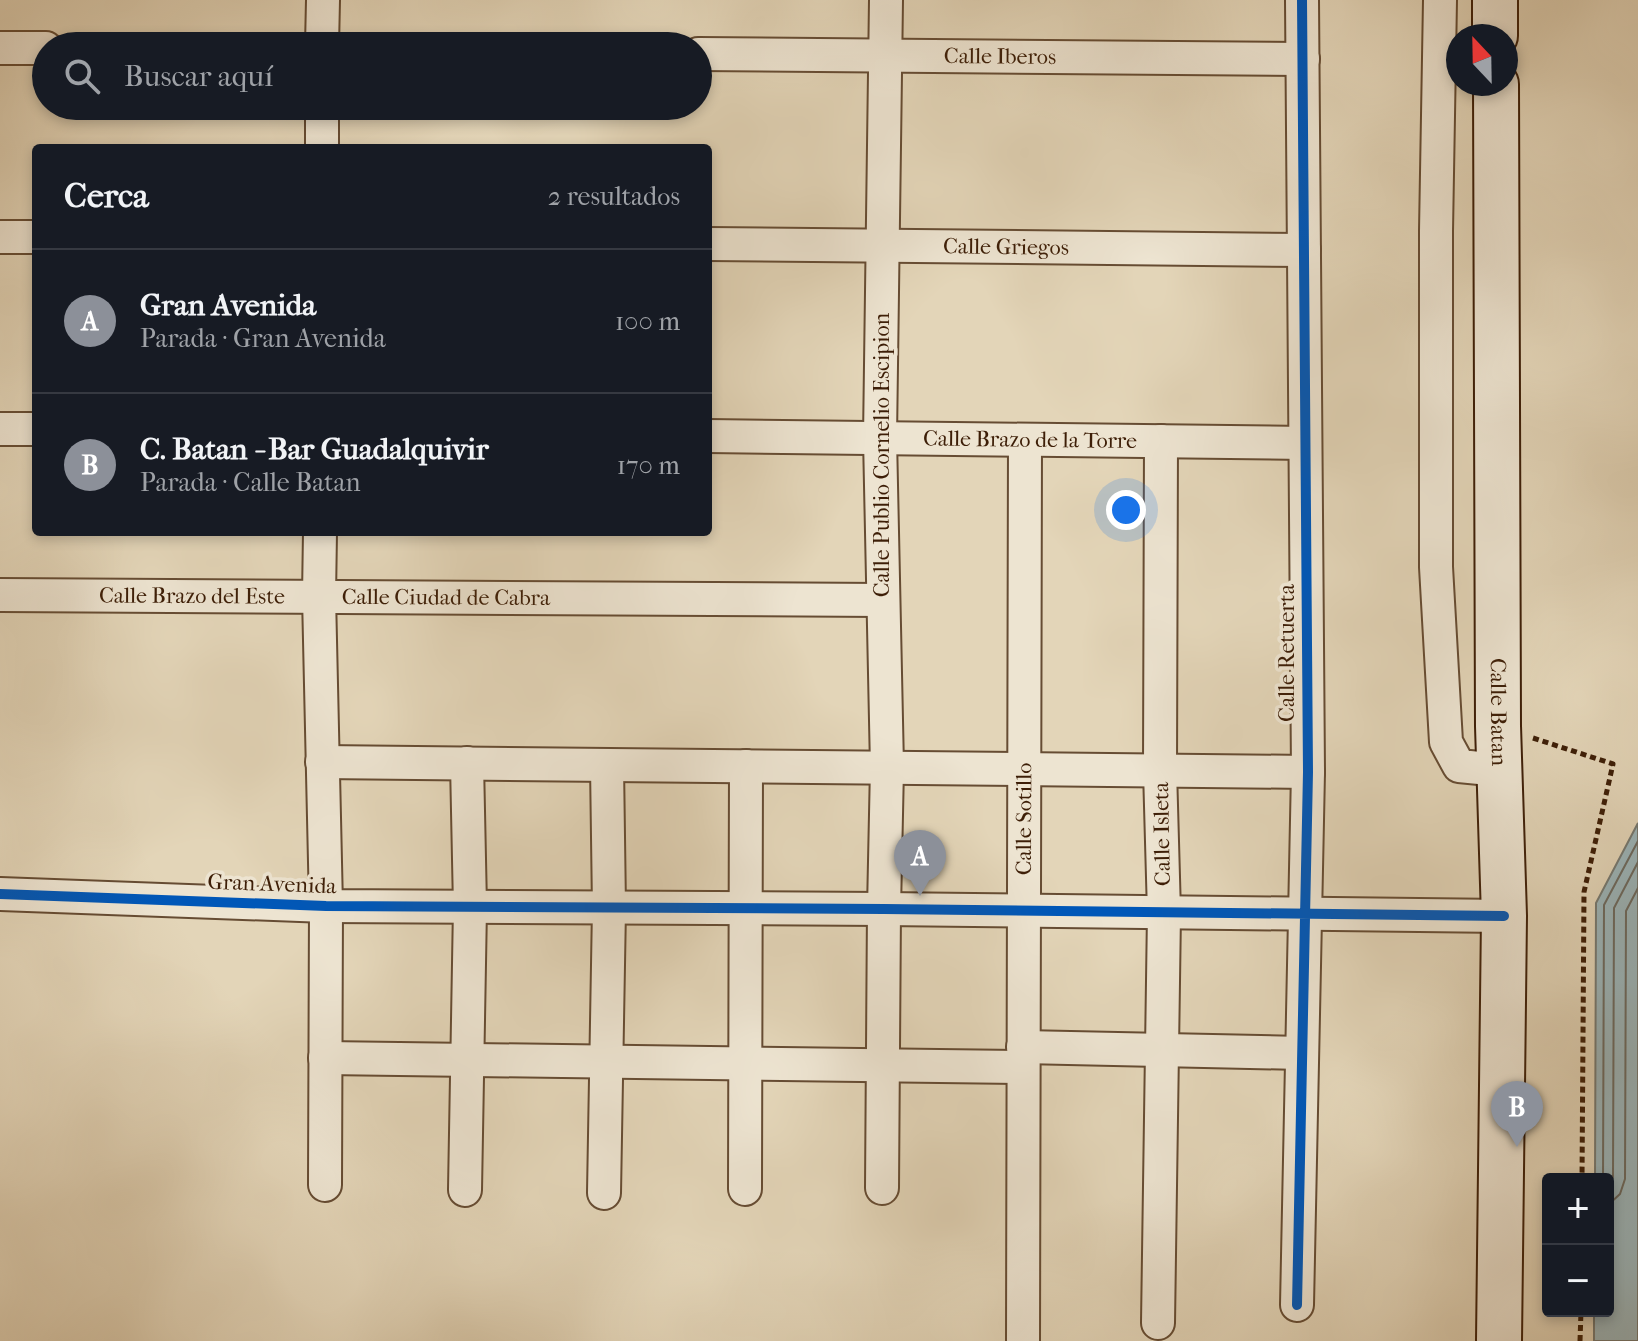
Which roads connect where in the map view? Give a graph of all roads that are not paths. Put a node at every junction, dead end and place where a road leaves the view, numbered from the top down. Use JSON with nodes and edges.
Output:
{"nodes":[{"id":1,"x":323,"y":0,"type":"edge"},
{"id":2,"x":886,"y":0,"type":"edge"},
{"id":3,"x":1302,"y":0,"type":"edge"},
{"id":4,"x":1440,"y":0,"type":"edge"},
{"id":5,"x":1495,"y":0,"type":"edge"},
{"id":6,"x":1495,"y":24,"type":"edge"},
{"id":7,"x":322,"y":32,"type":"edge"},
{"id":8,"x":0,"y":48,"type":"edge"},
{"id":9,"x":32,"y":48,"type":"edge"},
{"id":10,"x":712,"y":54,"type":"edge"},
{"id":11,"x":885,"y":55,"type":"junction"},
{"id":12,"x":1303,"y":59,"type":"junction"},
{"id":13,"x":1496,"y":96,"type":"edge"},
{"id":14,"x":322,"y":120,"type":"edge"},
{"id":15,"x":322,"y":144,"type":"edge"},
{"id":16,"x":0,"y":237,"type":"edge"},
{"id":17,"x":32,"y":237,"type":"edge"},
{"id":18,"x":712,"y":244,"type":"edge"},
{"id":19,"x":882,"y":245,"type":"junction"},
{"id":20,"x":1304,"y":250,"type":"junction"},
{"id":21,"x":0,"y":429,"type":"edge"},
{"id":22,"x":32,"y":429,"type":"edge"},
{"id":23,"x":712,"y":436,"type":"edge"},
{"id":24,"x":880,"y":438,"type":"junction"},
{"id":25,"x":1025,"y":440,"type":"junction"},
{"id":26,"x":1161,"y":441,"type":"junction"},
{"id":27,"x":1305,"y":443,"type":"junction"},
{"id":28,"x":320,"y":536,"type":"edge"},
{"id":29,"x":0,"y":595,"type":"edge"},
{"id":30,"x":319,"y":596,"type":"junction"},
{"id":31,"x":883,"y":600,"type":"junction"},
{"id":32,"x":322,"y":762,"type":"junction"},
{"id":33,"x":467,"y":763,"type":"junction"},
{"id":34,"x":607,"y":765,"type":"junction"},
{"id":35,"x":746,"y":766,"type":"junction"},
{"id":36,"x":887,"y":767,"type":"junction"},
{"id":37,"x":1024,"y":769,"type":"junction"},
{"id":38,"x":1160,"y":770,"type":"junction"},
{"id":39,"x":1500,"y":770,"type":"junction"},
{"id":40,"x":1308,"y":772,"type":"junction"},
{"id":41,"x":0,"y":894,"type":"edge"},
{"id":42,"x":326,"y":906,"type":"junction"},
{"id":43,"x":470,"y":907,"type":"junction"},
{"id":44,"x":609,"y":908,"type":"junction"},
{"id":45,"x":746,"y":909,"type":"junction"},
{"id":46,"x":884,"y":909,"type":"junction"},
{"id":47,"x":1025,"y":911,"type":"junction"},
{"id":48,"x":1164,"y":913,"type":"junction"},
{"id":49,"x":1305,"y":915,"type":"junction"},
{"id":50,"x":1504,"y":916,"type":"junction"},
{"id":51,"x":1161,"y":1050,"type":"junction"},
{"id":52,"x":1301,"y":1053,"type":"junction"},
{"id":53,"x":1023,"y":1057,"type":"junction"},
{"id":54,"x":325,"y":1058,"type":"junction"},
{"id":55,"x":467,"y":1060,"type":"junction"},
{"id":56,"x":606,"y":1062,"type":"junction"},
{"id":57,"x":745,"y":1064,"type":"junction"},
{"id":58,"x":883,"y":1066,"type":"junction"},
{"id":59,"x":325,"y":1185,"type":"dead end"},
{"id":60,"x":882,"y":1188,"type":"dead end"},
{"id":61,"x":745,"y":1189,"type":"dead end"},
{"id":62,"x":465,"y":1190,"type":"dead end"},
{"id":63,"x":604,"y":1193,"type":"dead end"},
{"id":64,"x":1297,"y":1305,"type":"dead end"},
{"id":65,"x":1158,"y":1323,"type":"dead end"},
{"id":66,"x":1023,"y":1341,"type":"edge"},
{"id":67,"x":1499,"y":1341,"type":"edge"}],
"edges":[{"from":1,"to":7,"type":"street"},
{"from":2,"to":11,"type":"street","name":"Calle Publio Cornelio Escipion"},
{"from":3,"to":12,"type":"street","name":"Calle Retuerta"},
{"from":4,"to":39,"type":"street"},
{"from":5,"to":6,"type":"street"},
{"from":8,"to":9,"type":"street"},
{"from":10,"to":11,"type":"street","name":"Calle Iberos"},
{"from":11,"to":12,"type":"street","name":"Calle Iberos"},
{"from":11,"to":19,"type":"street","name":"Calle Publio Cornelio Escipion"},
{"from":12,"to":20,"type":"street","name":"Calle Retuerta"},
{"from":13,"to":39,"type":"street","name":"Calle Batan"},
{"from":14,"to":15,"type":"street"},
{"from":16,"to":17,"type":"street"},
{"from":18,"to":19,"type":"street","name":"Calle Griegos"},
{"from":19,"to":20,"type":"street","name":"Calle Griegos"},
{"from":19,"to":24,"type":"street","name":"Calle Publio Cornelio Escipion"},
{"from":20,"to":27,"type":"street","name":"Calle Retuerta"},
{"from":21,"to":22,"type":"street"},
{"from":23,"to":24,"type":"street","name":"Calle Brazo de la Torre"},
{"from":24,"to":25,"type":"street","name":"Calle Brazo de la Torre"},
{"from":24,"to":31,"type":"street","name":"Calle Publio Cornelio Escipion"},
{"from":25,"to":26,"type":"street","name":"Calle Brazo de la Torre"},
{"from":25,"to":37,"type":"street","name":"Calle Sotillo"},
{"from":26,"to":27,"type":"street","name":"Calle Brazo de la Torre"},
{"from":26,"to":38,"type":"street","name":"Calle Isleta"},
{"from":27,"to":40,"type":"street","name":"Calle Retuerta"},
{"from":28,"to":30,"type":"street"},
{"from":29,"to":30,"type":"street","name":"Calle Brazo del Este"},
{"from":30,"to":31,"type":"street","name":"Calle Ciudad de Cabra"},
{"from":30,"to":32,"type":"street","name":"Calle Ciudad de Cabra"},
{"from":31,"to":36,"type":"street","name":"Calle Publio Cornelio Escipion"},
{"from":32,"to":33,"type":"street"},
{"from":32,"to":42,"type":"street","name":"Calle Ciudad de Cabra"},
{"from":33,"to":34,"type":"street"},
{"from":33,"to":43,"type":"street"},
{"from":34,"to":35,"type":"street"},
{"from":34,"to":44,"type":"street"},
{"from":35,"to":36,"type":"street"},
{"from":35,"to":45,"type":"street"},
{"from":36,"to":37,"type":"street"},
{"from":36,"to":46,"type":"street","name":"Calle Publio Cornelio Escipion"},
{"from":37,"to":38,"type":"street"},
{"from":37,"to":47,"type":"street","name":"Calle Sotillo"},
{"from":38,"to":40,"type":"street"},
{"from":38,"to":48,"type":"street","name":"Calle Isleta"},
{"from":39,"to":50,"type":"street","name":"Calle Batan"},
{"from":40,"to":49,"type":"street","name":"Calle Retuerta"},
{"from":41,"to":42,"type":"street","name":"Gran Avenida"},
{"from":42,"to":43,"type":"street","name":"Gran Avenida"},
{"from":42,"to":54,"type":"street","name":"Calle Ciudad de Cabra"},
{"from":43,"to":44,"type":"street","name":"Gran Avenida"},
{"from":43,"to":55,"type":"street"},
{"from":44,"to":45,"type":"street","name":"Gran Avenida"},
{"from":44,"to":56,"type":"street"},
{"from":45,"to":46,"type":"street","name":"Gran Avenida"},
{"from":45,"to":57,"type":"street"},
{"from":46,"to":47,"type":"street","name":"Gran Avenida"},
{"from":46,"to":58,"type":"street","name":"Calle Publio Cornelio Escipion"},
{"from":47,"to":48,"type":"street","name":"Gran Avenida"},
{"from":47,"to":53,"type":"street","name":"Calle Sotillo"},
{"from":48,"to":49,"type":"street","name":"Gran Avenida"},
{"from":48,"to":51,"type":"street","name":"Calle Isleta"},
{"from":49,"to":50,"type":"street","name":"Gran Avenida"},
{"from":49,"to":52,"type":"street","name":"Calle Retuerta"},
{"from":50,"to":67,"type":"street","name":"Calle Batan"},
{"from":51,"to":52,"type":"street"},
{"from":51,"to":53,"type":"street"},
{"from":51,"to":65,"type":"street","name":"Calle Isleta"},
{"from":52,"to":64,"type":"street","name":"Calle Retuerta"},
{"from":53,"to":58,"type":"street"},
{"from":53,"to":66,"type":"street","name":"Calle Sotillo"},
{"from":54,"to":55,"type":"street"},
{"from":54,"to":59,"type":"street","name":"Calle Ciudad de Cabra"},
{"from":55,"to":56,"type":"street"},
{"from":55,"to":62,"type":"street"},
{"from":56,"to":57,"type":"street"},
{"from":56,"to":63,"type":"street"},
{"from":57,"to":58,"type":"street"},
{"from":57,"to":61,"type":"street"},
{"from":58,"to":60,"type":"street","name":"Calle Publio Cornelio Escipion"}]}
